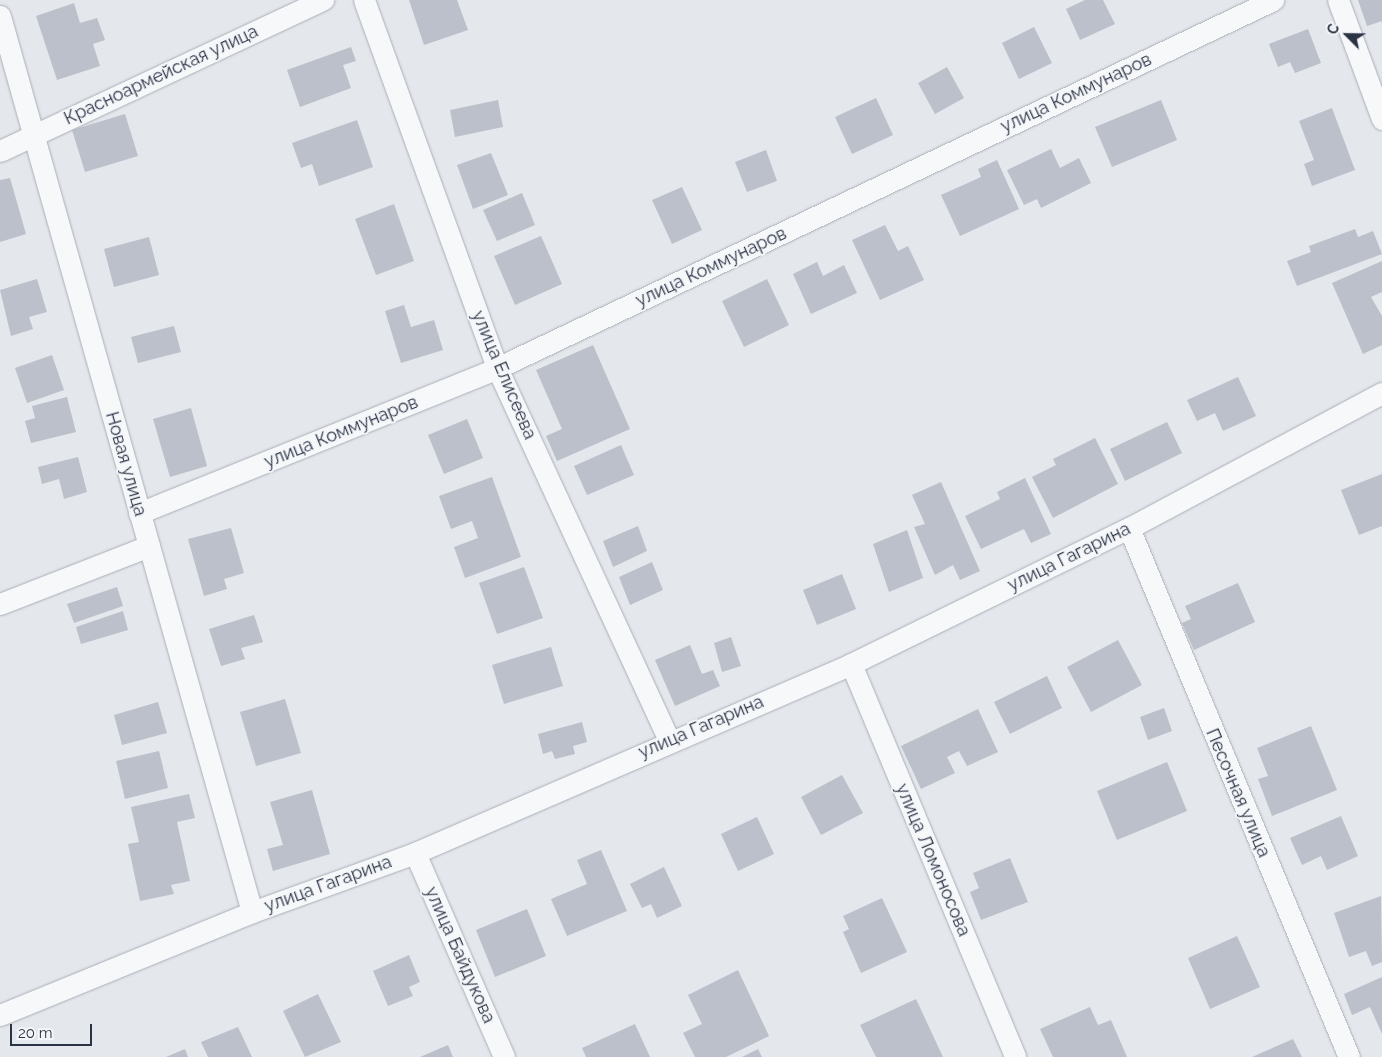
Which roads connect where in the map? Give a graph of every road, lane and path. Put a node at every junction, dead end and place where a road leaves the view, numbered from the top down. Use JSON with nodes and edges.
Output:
{"nodes":[{"id":1,"x":322,"y":0,"type":"edge"},
{"id":2,"x":364,"y":0,"type":"edge"},
{"id":3,"x":1273,"y":0,"type":"edge"},
{"id":4,"x":1338,"y":0,"type":"edge"},
{"id":5,"x":0,"y":16,"type":"edge"},
{"id":6,"x":1382,"y":119,"type":"edge"},
{"id":7,"x":35,"y":134,"type":"junction"},
{"id":8,"x":0,"y":150,"type":"edge"},
{"id":9,"x":497,"y":368,"type":"junction"},
{"id":10,"x":1382,"y":393,"type":"edge"},
{"id":11,"x":139,"y":513,"type":"junction"},
{"id":12,"x":1129,"y":528,"type":"junction"},
{"id":13,"x":149,"y":546,"type":"junction"},
{"id":14,"x":0,"y":604,"type":"edge"},
{"id":15,"x":851,"y":664,"type":"junction"},
{"id":16,"x":669,"y":740,"type":"junction"},
{"id":17,"x":415,"y":853,"type":"junction"},
{"id":18,"x":252,"y":912,"type":"junction"},
{"id":19,"x":0,"y":1016,"type":"edge"},
{"id":20,"x":504,"y":1057,"type":"edge"},
{"id":21,"x":1015,"y":1057,"type":"edge"},
{"id":22,"x":1350,"y":1057,"type":"edge"}],
"edges":[{"from":1,"to":7,"type":"street","name":"Красноармейская улица"},
{"from":2,"to":9,"type":"street","name":"улица Елисеева"},
{"from":3,"to":9,"type":"street","name":"улица Коммунаров"},
{"from":4,"to":6,"type":"street"},
{"from":5,"to":7,"type":"street","name":"Новая улица"},
{"from":7,"to":8,"type":"street","name":"Красноармейская улица"},
{"from":7,"to":11,"type":"street","name":"Новая улица"},
{"from":9,"to":11,"type":"street","name":"улица Коммунаров"},
{"from":9,"to":16,"type":"street","name":"улица Елисеева"},
{"from":10,"to":12,"type":"street","name":"улица Гагарина"},
{"from":11,"to":13,"type":"street","name":"Новая улица"},
{"from":12,"to":15,"type":"street","name":"улица Гагарина"},
{"from":12,"to":22,"type":"street","name":"Песочная улица"},
{"from":13,"to":14,"type":"street"},
{"from":13,"to":18,"type":"street","name":"Новая улица"},
{"from":15,"to":16,"type":"street","name":"улица Гагарина"},
{"from":15,"to":21,"type":"street","name":"улица Ломоносова"},
{"from":16,"to":17,"type":"street","name":"улица Гагарина"},
{"from":17,"to":18,"type":"street","name":"улица Гагарина"},
{"from":17,"to":20,"type":"street","name":"улица Байдукова"},
{"from":18,"to":19,"type":"street","name":"улица Гагарина"}]}
